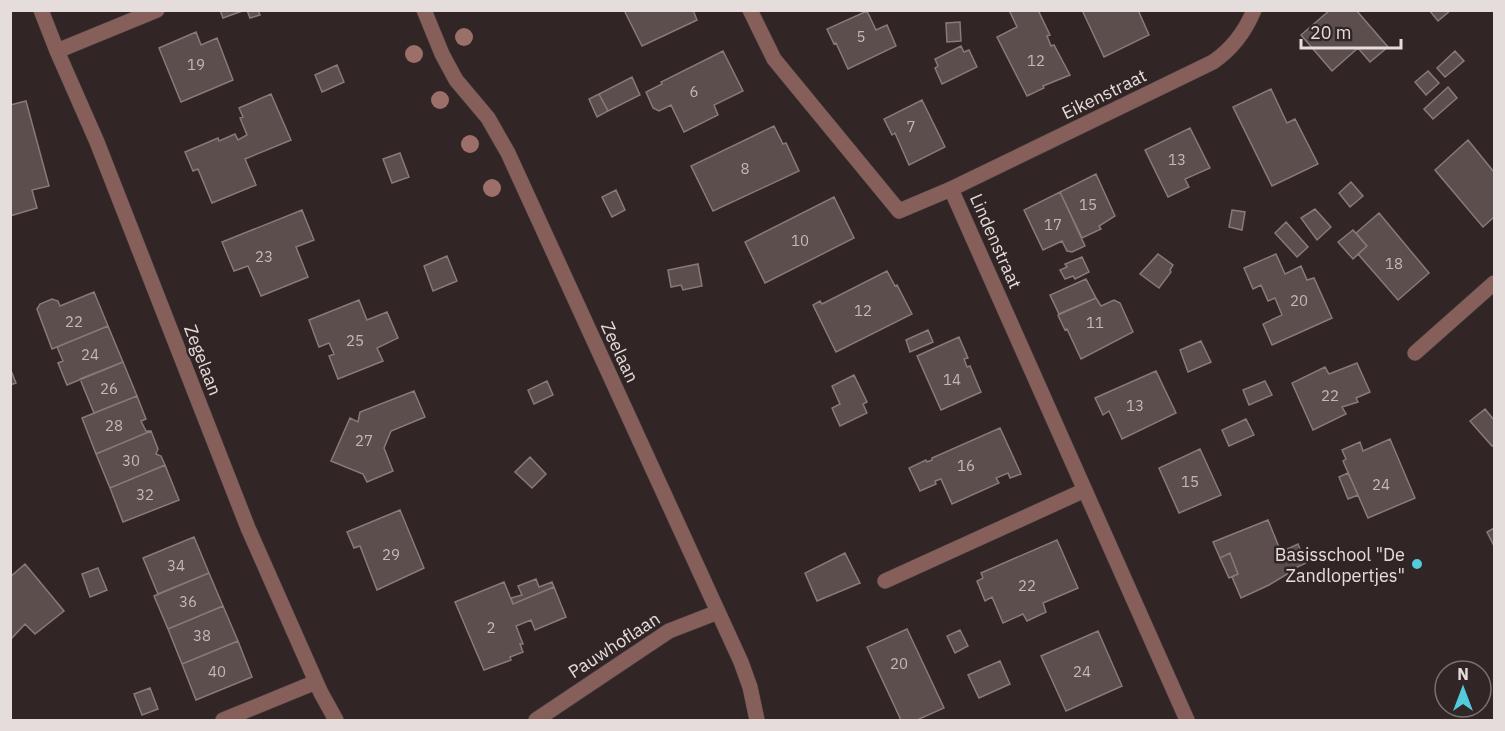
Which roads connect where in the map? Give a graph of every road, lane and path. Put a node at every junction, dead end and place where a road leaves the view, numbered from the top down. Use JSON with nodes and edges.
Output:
{"nodes":[{"id":1,"x":41,"y":10,"type":"edge"},
{"id":2,"x":157,"y":10,"type":"edge"},
{"id":3,"x":424,"y":10,"type":"edge"},
{"id":4,"x":750,"y":10,"type":"edge"},
{"id":5,"x":1254,"y":10,"type":"edge"},
{"id":6,"x":57,"y":51,"type":"junction"},
{"id":7,"x":951,"y":189,"type":"junction"},
{"id":8,"x":1494,"y":283,"type":"edge"},
{"id":9,"x":1415,"y":353,"type":"dead end"},
{"id":10,"x":1085,"y":490,"type":"junction"},
{"id":11,"x":885,"y":581,"type":"dead end"},
{"id":12,"x":718,"y":612,"type":"junction"},
{"id":13,"x":316,"y":682,"type":"junction"},
{"id":14,"x":223,"y":720,"type":"edge"},
{"id":15,"x":336,"y":720,"type":"edge"},
{"id":16,"x":536,"y":720,"type":"edge"},
{"id":17,"x":757,"y":720,"type":"edge"},
{"id":18,"x":1187,"y":720,"type":"edge"}],
"edges":[{"from":1,"to":6,"type":"street","name":"Zegelaan"},
{"from":2,"to":6,"type":"street"},
{"from":3,"to":12,"type":"street","name":"Zeelaan"},
{"from":4,"to":7,"type":"street","name":"Lindenstraat"},
{"from":5,"to":7,"type":"street","name":"Eikenstraat"},
{"from":6,"to":13,"type":"street","name":"Zegelaan"},
{"from":7,"to":10,"type":"street","name":"Lindenstraat"},
{"from":8,"to":9,"type":"street"},
{"from":10,"to":11,"type":"street"},
{"from":10,"to":18,"type":"street","name":"Lindenstraat"},
{"from":12,"to":16,"type":"street","name":"Pauwhoflaan"},
{"from":12,"to":17,"type":"street","name":"Zeelaan"},
{"from":13,"to":14,"type":"street"},
{"from":13,"to":15,"type":"street","name":"Zegelaan"}]}
